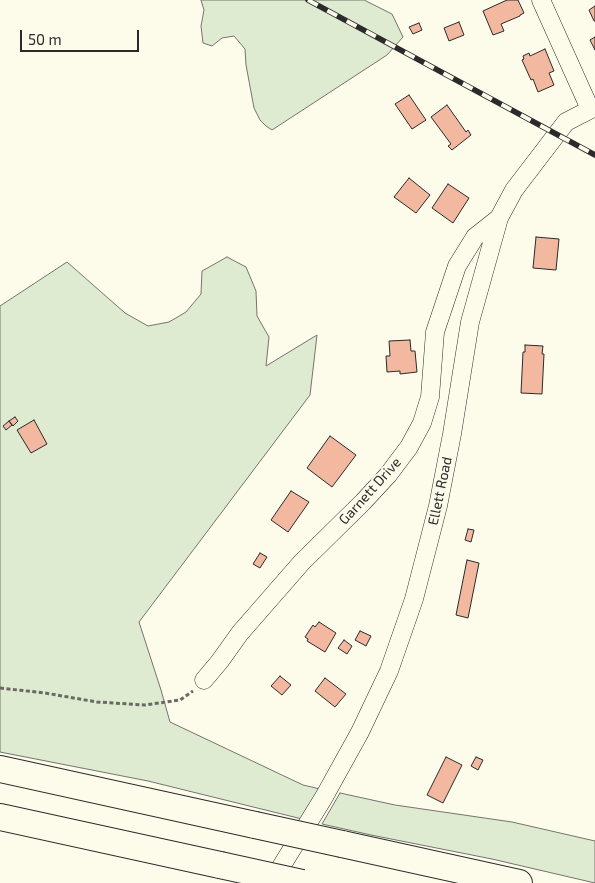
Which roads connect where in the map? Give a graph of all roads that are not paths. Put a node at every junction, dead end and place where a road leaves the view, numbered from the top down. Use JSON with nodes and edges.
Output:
{"nodes":[{"id":1,"x":540,"y":0,"type":"edge"},
{"id":2,"x":592,"y":108,"type":"edge"},
{"id":3,"x":499,"y":218,"type":"junction"},
{"id":4,"x":204,"y":680,"type":"road end"},
{"id":5,"x":0,"y":769,"type":"edge"},
{"id":6,"x":0,"y":817,"type":"edge"},
{"id":7,"x":271,"y":883,"type":"edge"},
{"id":8,"x":302,"y":883,"type":"edge"},
{"id":9,"x":519,"y":883,"type":"edge"}],
"edges":[{"from":1,"to":2,"type":"street"},
{"from":2,"to":3,"type":"street","name":"Ellett Road"},
{"from":3,"to":4,"type":"street","name":"Garnett Drive"},
{"from":3,"to":7,"type":"street","name":"Ellett Road"},
{"from":5,"to":9,"type":"highway","bridge":true},
{"from":6,"to":8,"type":"highway","bridge":true}]}
